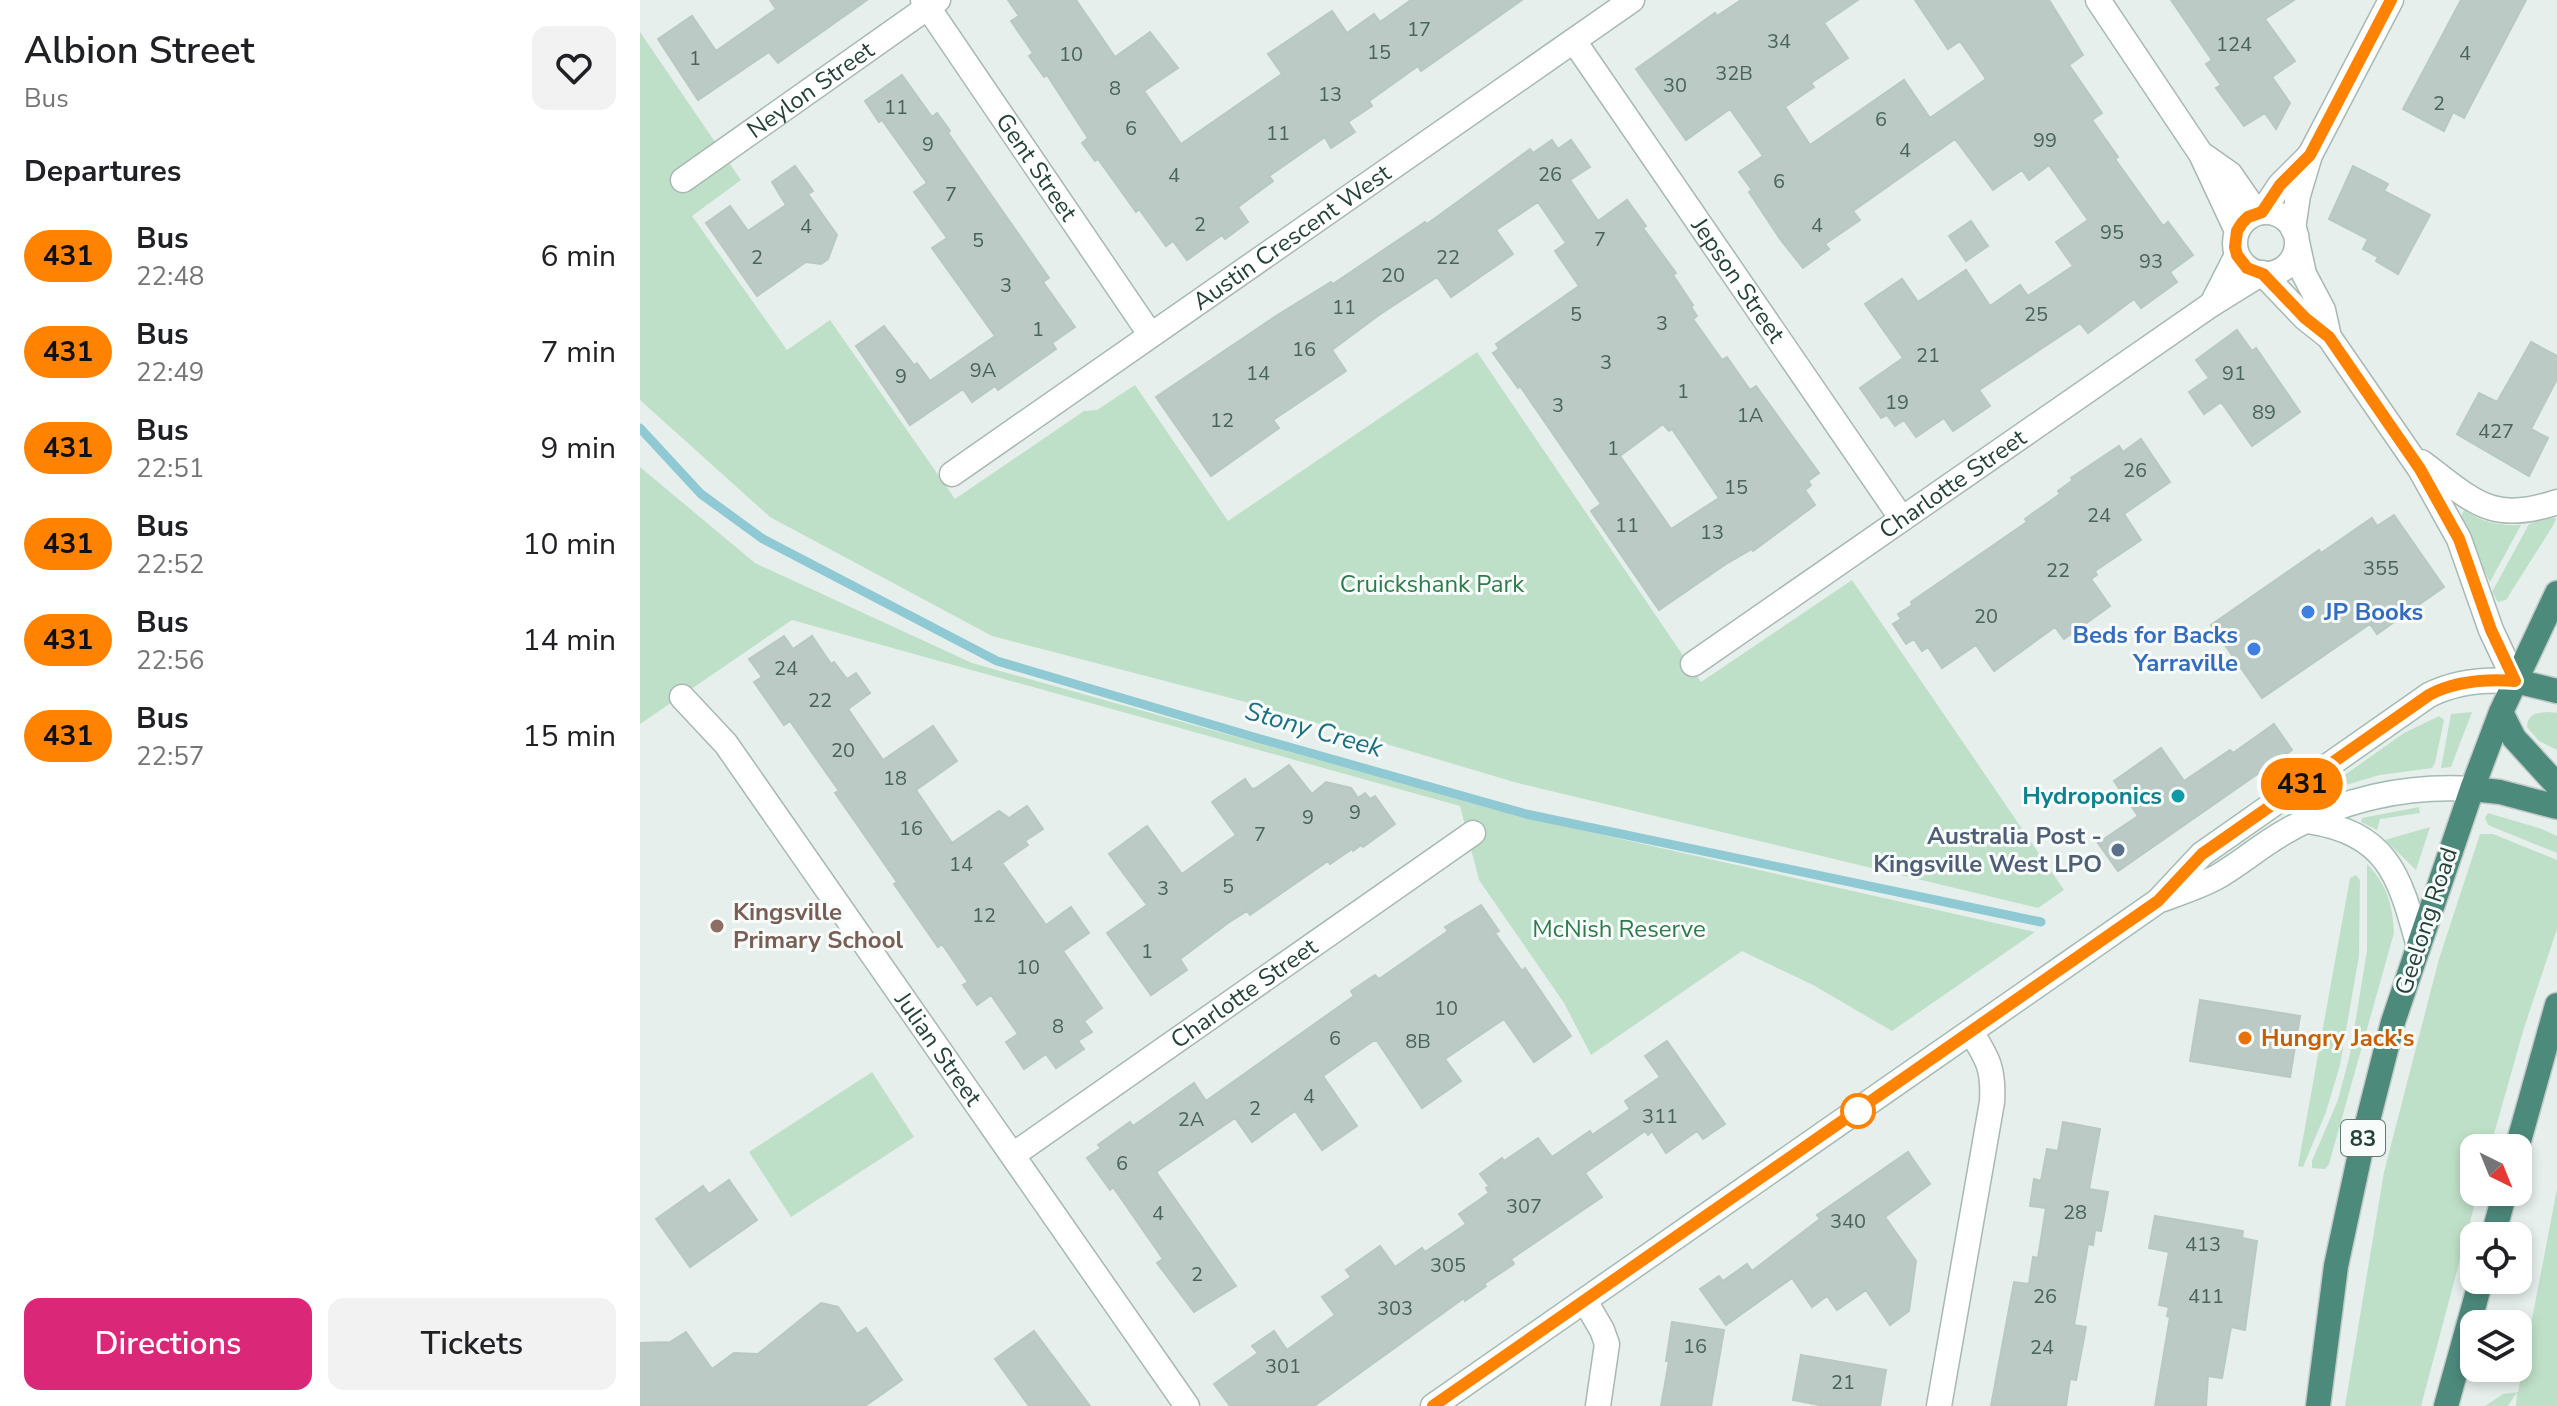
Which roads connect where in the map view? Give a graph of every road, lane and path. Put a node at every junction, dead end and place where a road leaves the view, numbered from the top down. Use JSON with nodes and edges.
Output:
{"nodes":[{"id":1,"x":1632,"y":0,"type":"edge"},
{"id":2,"x":2098,"y":0,"type":"edge"},
{"id":3,"x":2391,"y":0,"type":"edge"},
{"id":4,"x":930,"y":2,"type":"edge"},
{"id":5,"x":1574,"y":41,"type":"junction"},
{"id":6,"x":2201,"y":154,"type":"junction"},
{"id":7,"x":2310,"y":155,"type":"junction"},
{"id":8,"x":683,"y":180,"type":"dead end"},
{"id":9,"x":2260,"y":212,"type":"junction"},
{"id":10,"x":2295,"y":235,"type":"junction"},
{"id":11,"x":2237,"y":243,"type":"junction"},
{"id":12,"x":2262,"y":274,"type":"junction"},
{"id":13,"x":2212,"y":304,"type":"junction"},
{"id":14,"x":1150,"y":334,"type":"junction"},
{"id":15,"x":2329,"y":337,"type":"junction"},
{"id":16,"x":2410,"y":454,"type":"junction"},
{"id":17,"x":952,"y":474,"type":"dead end"},
{"id":18,"x":2557,"y":502,"type":"edge"},
{"id":19,"x":1902,"y":519,"type":"junction"},
{"id":20,"x":2557,"y":593,"type":"edge"},
{"id":21,"x":1693,"y":664,"type":"dead end"},
{"id":22,"x":2515,"y":681,"type":"junction"},
{"id":23,"x":2557,"y":691,"type":"edge"},
{"id":24,"x":682,"y":697,"type":"dead end"},
{"id":25,"x":2501,"y":712,"type":"junction"},
{"id":26,"x":2557,"y":785,"type":"edge"},
{"id":27,"x":2472,"y":789,"type":"junction"},
{"id":28,"x":2557,"y":807,"type":"edge"},
{"id":29,"x":2307,"y":821,"type":"junction"},
{"id":30,"x":1473,"y":833,"type":"dead end"},
{"id":31,"x":2158,"y":901,"type":"junction"},
{"id":32,"x":2418,"y":943,"type":"junction"},
{"id":33,"x":2556,"y":1011,"type":"edge"},
{"id":34,"x":1971,"y":1032,"type":"junction"},
{"id":35,"x":2521,"y":1134,"type":"edge"},
{"id":36,"x":1013,"y":1155,"type":"junction"},
{"id":37,"x":2477,"y":1294,"type":"edge"},
{"id":38,"x":1585,"y":1301,"type":"junction"},
{"id":39,"x":1187,"y":1406,"type":"edge"},
{"id":40,"x":1433,"y":1406,"type":"edge"},
{"id":41,"x":1598,"y":1406,"type":"edge"},
{"id":42,"x":1939,"y":1406,"type":"edge"},
{"id":43,"x":2318,"y":1406,"type":"edge"},
{"id":44,"x":2446,"y":1406,"type":"edge"}],
"edges":[{"from":1,"to":5,"type":"street","name":"Austin Crescent West"},
{"from":2,"to":6,"type":"street"},
{"from":3,"to":7,"type":"street"},
{"from":4,"to":8,"type":"street","name":"Neylon Street"},
{"from":4,"to":14,"type":"street","name":"Gent Street"},
{"from":5,"to":14,"type":"street","name":"Austin Crescent West"},
{"from":5,"to":19,"type":"street","name":"Jepson Street"},
{"from":6,"to":9,"type":"street"},
{"from":6,"to":11,"type":"street"},
{"from":7,"to":9,"type":"street"},
{"from":7,"to":10,"type":"street"},
{"from":9,"to":10,"type":"street"},
{"from":9,"to":11,"type":"street"},
{"from":10,"to":12,"type":"street"},
{"from":10,"to":15,"type":"street"},
{"from":11,"to":12,"type":"street"},
{"from":11,"to":13,"type":"street","name":"Charlotte Street"},
{"from":12,"to":13,"type":"street","name":"Charlotte Street"},
{"from":12,"to":15,"type":"street"},
{"from":13,"to":19,"type":"street","name":"Charlotte Street"},
{"from":14,"to":17,"type":"street","name":"Austin Crescent West"},
{"from":15,"to":16,"type":"street"},
{"from":16,"to":18,"type":"street"},
{"from":16,"to":22,"type":"street"},
{"from":19,"to":21,"type":"street","name":"Charlotte Street"},
{"from":20,"to":22,"type":"highway","name":"Geelong Road","number":"83"},
{"from":22,"to":23,"type":"highway"},
{"from":22,"to":25,"type":"highway","name":"Geelong Road","number":"83"},
{"from":22,"to":31,"type":"street"},
{"from":24,"to":36,"type":"street","name":"Julian Street"},
{"from":25,"to":26,"type":"highway"},
{"from":25,"to":27,"type":"highway","name":"Geelong Road","number":"83"},
{"from":27,"to":28,"type":"highway"},
{"from":27,"to":29,"type":"street"},
{"from":27,"to":32,"type":"highway","name":"Geelong Road","number":"83"},
{"from":29,"to":31,"type":"street"},
{"from":29,"to":32,"type":"street"},
{"from":30,"to":36,"type":"street","name":"Charlotte Street"},
{"from":31,"to":34,"type":"street"},
{"from":32,"to":43,"type":"highway","name":"Geelong Road","number":"83"},
{"from":33,"to":35,"type":"highway"},
{"from":34,"to":38,"type":"street"},
{"from":34,"to":42,"type":"street"},
{"from":36,"to":39,"type":"street","name":"Julian Street"},
{"from":37,"to":44,"type":"highway"},
{"from":38,"to":40,"type":"street"},
{"from":38,"to":41,"type":"street"}]}
